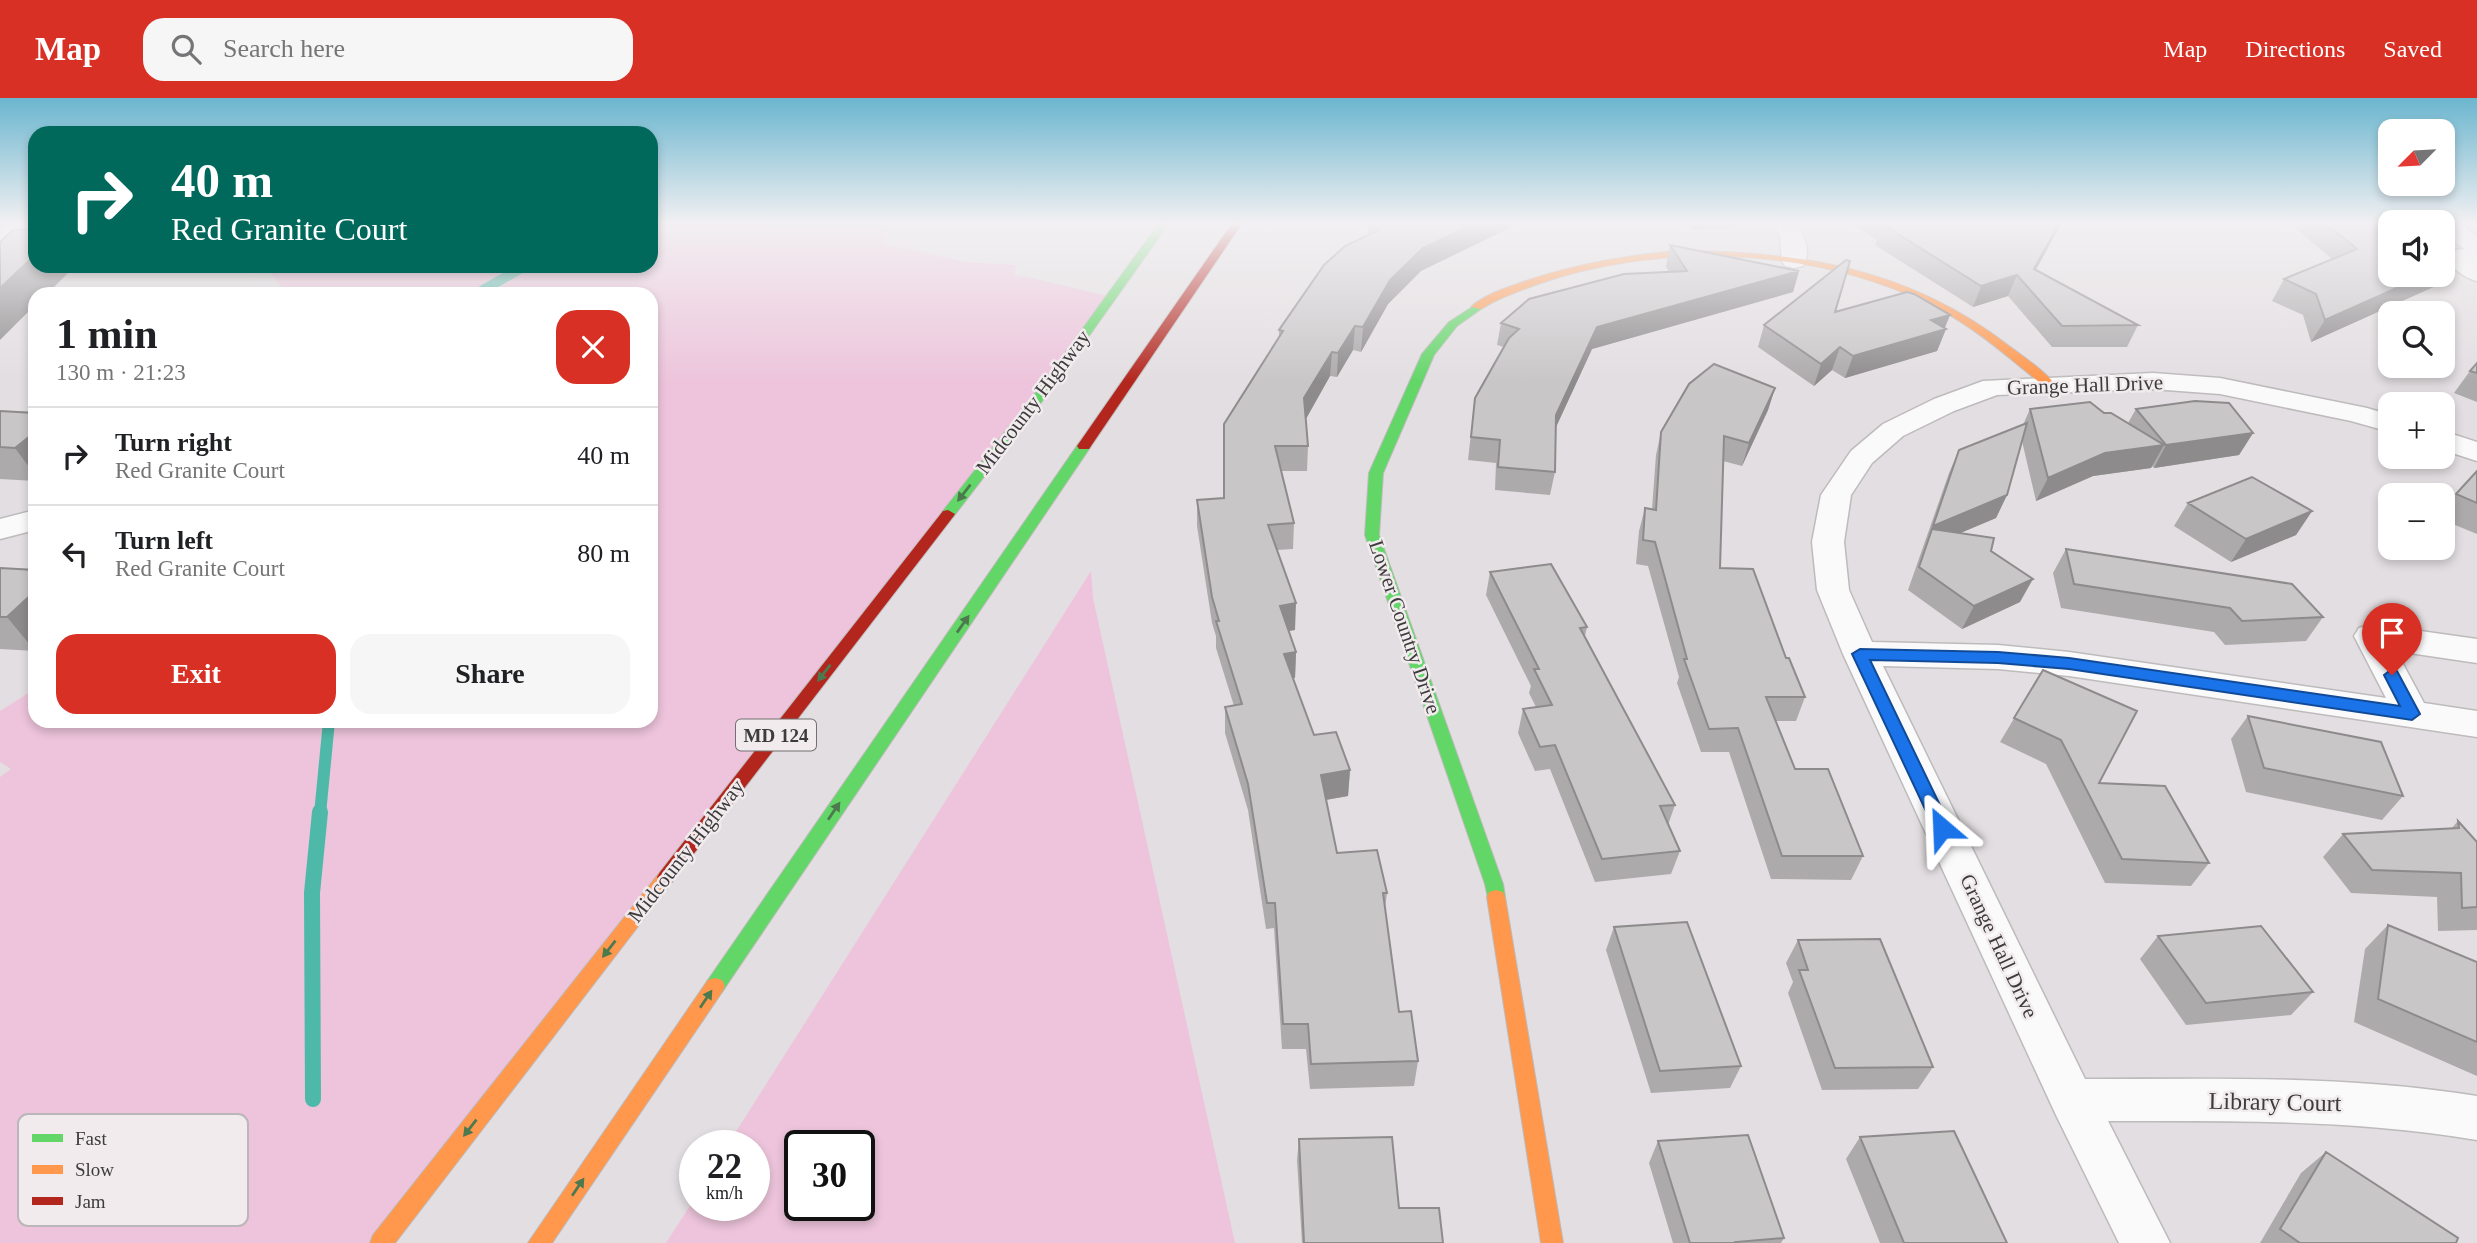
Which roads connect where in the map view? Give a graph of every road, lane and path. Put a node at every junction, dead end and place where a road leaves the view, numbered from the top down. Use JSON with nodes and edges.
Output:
{"nodes":[{"id":1,"x":1127,"y":275,"type":"edge"},
{"id":2,"x":1201,"y":275,"type":"edge"},
{"id":3,"x":1548,"y":275,"type":"edge"},
{"id":4,"x":1862,"y":275,"type":"edge"},
{"id":5,"x":2048,"y":383,"type":"junction"},
{"id":6,"x":2378,"y":420,"type":"edge"},
{"id":7,"x":2455,"y":445,"type":"edge"},
{"id":8,"x":2477,"y":453,"type":"edge"},
{"id":9,"x":28,"y":522,"type":"edge"},
{"id":10,"x":0,"y":529,"type":"edge"},
{"id":11,"x":2477,"y":651,"type":"edge"},
{"id":12,"x":1860,"y":654,"type":"junction"},
{"id":13,"x":2412,"y":714,"type":"junction"},
{"id":14,"x":2477,"y":724,"type":"edge"},
{"id":15,"x":2072,"y":1100,"type":"junction"},
{"id":16,"x":2477,"y":1118,"type":"edge"},
{"id":17,"x":381,"y":1243,"type":"edge"},
{"id":18,"x":539,"y":1243,"type":"edge"},
{"id":19,"x":1552,"y":1243,"type":"edge"},
{"id":20,"x":2145,"y":1243,"type":"edge"}],
"edges":[{"from":1,"to":17,"type":"main road","name":"Midcounty Highway","number":"MD 124","one_way":true},
{"from":18,"to":2,"type":"main road","one_way":true},
{"from":3,"to":19,"type":"main road","name":"Lower Country Drive"},
{"from":4,"to":5,"type":"main road","name":"Lower Country Drive"},
{"from":5,"to":6,"type":"street","name":"Grange Hall Drive"},
{"from":5,"to":12,"type":"street","name":"Grange Hall Drive"},
{"from":7,"to":8,"type":"street"},
{"from":9,"to":10,"type":"street"},
{"from":11,"to":13,"type":"street"},
{"from":12,"to":13,"type":"street"},
{"from":12,"to":15,"type":"street","name":"Grange Hall Drive"},
{"from":13,"to":14,"type":"street"},
{"from":15,"to":16,"type":"street","name":"Library Court"},
{"from":15,"to":20,"type":"street","name":"Grange Hall Drive"}]}
